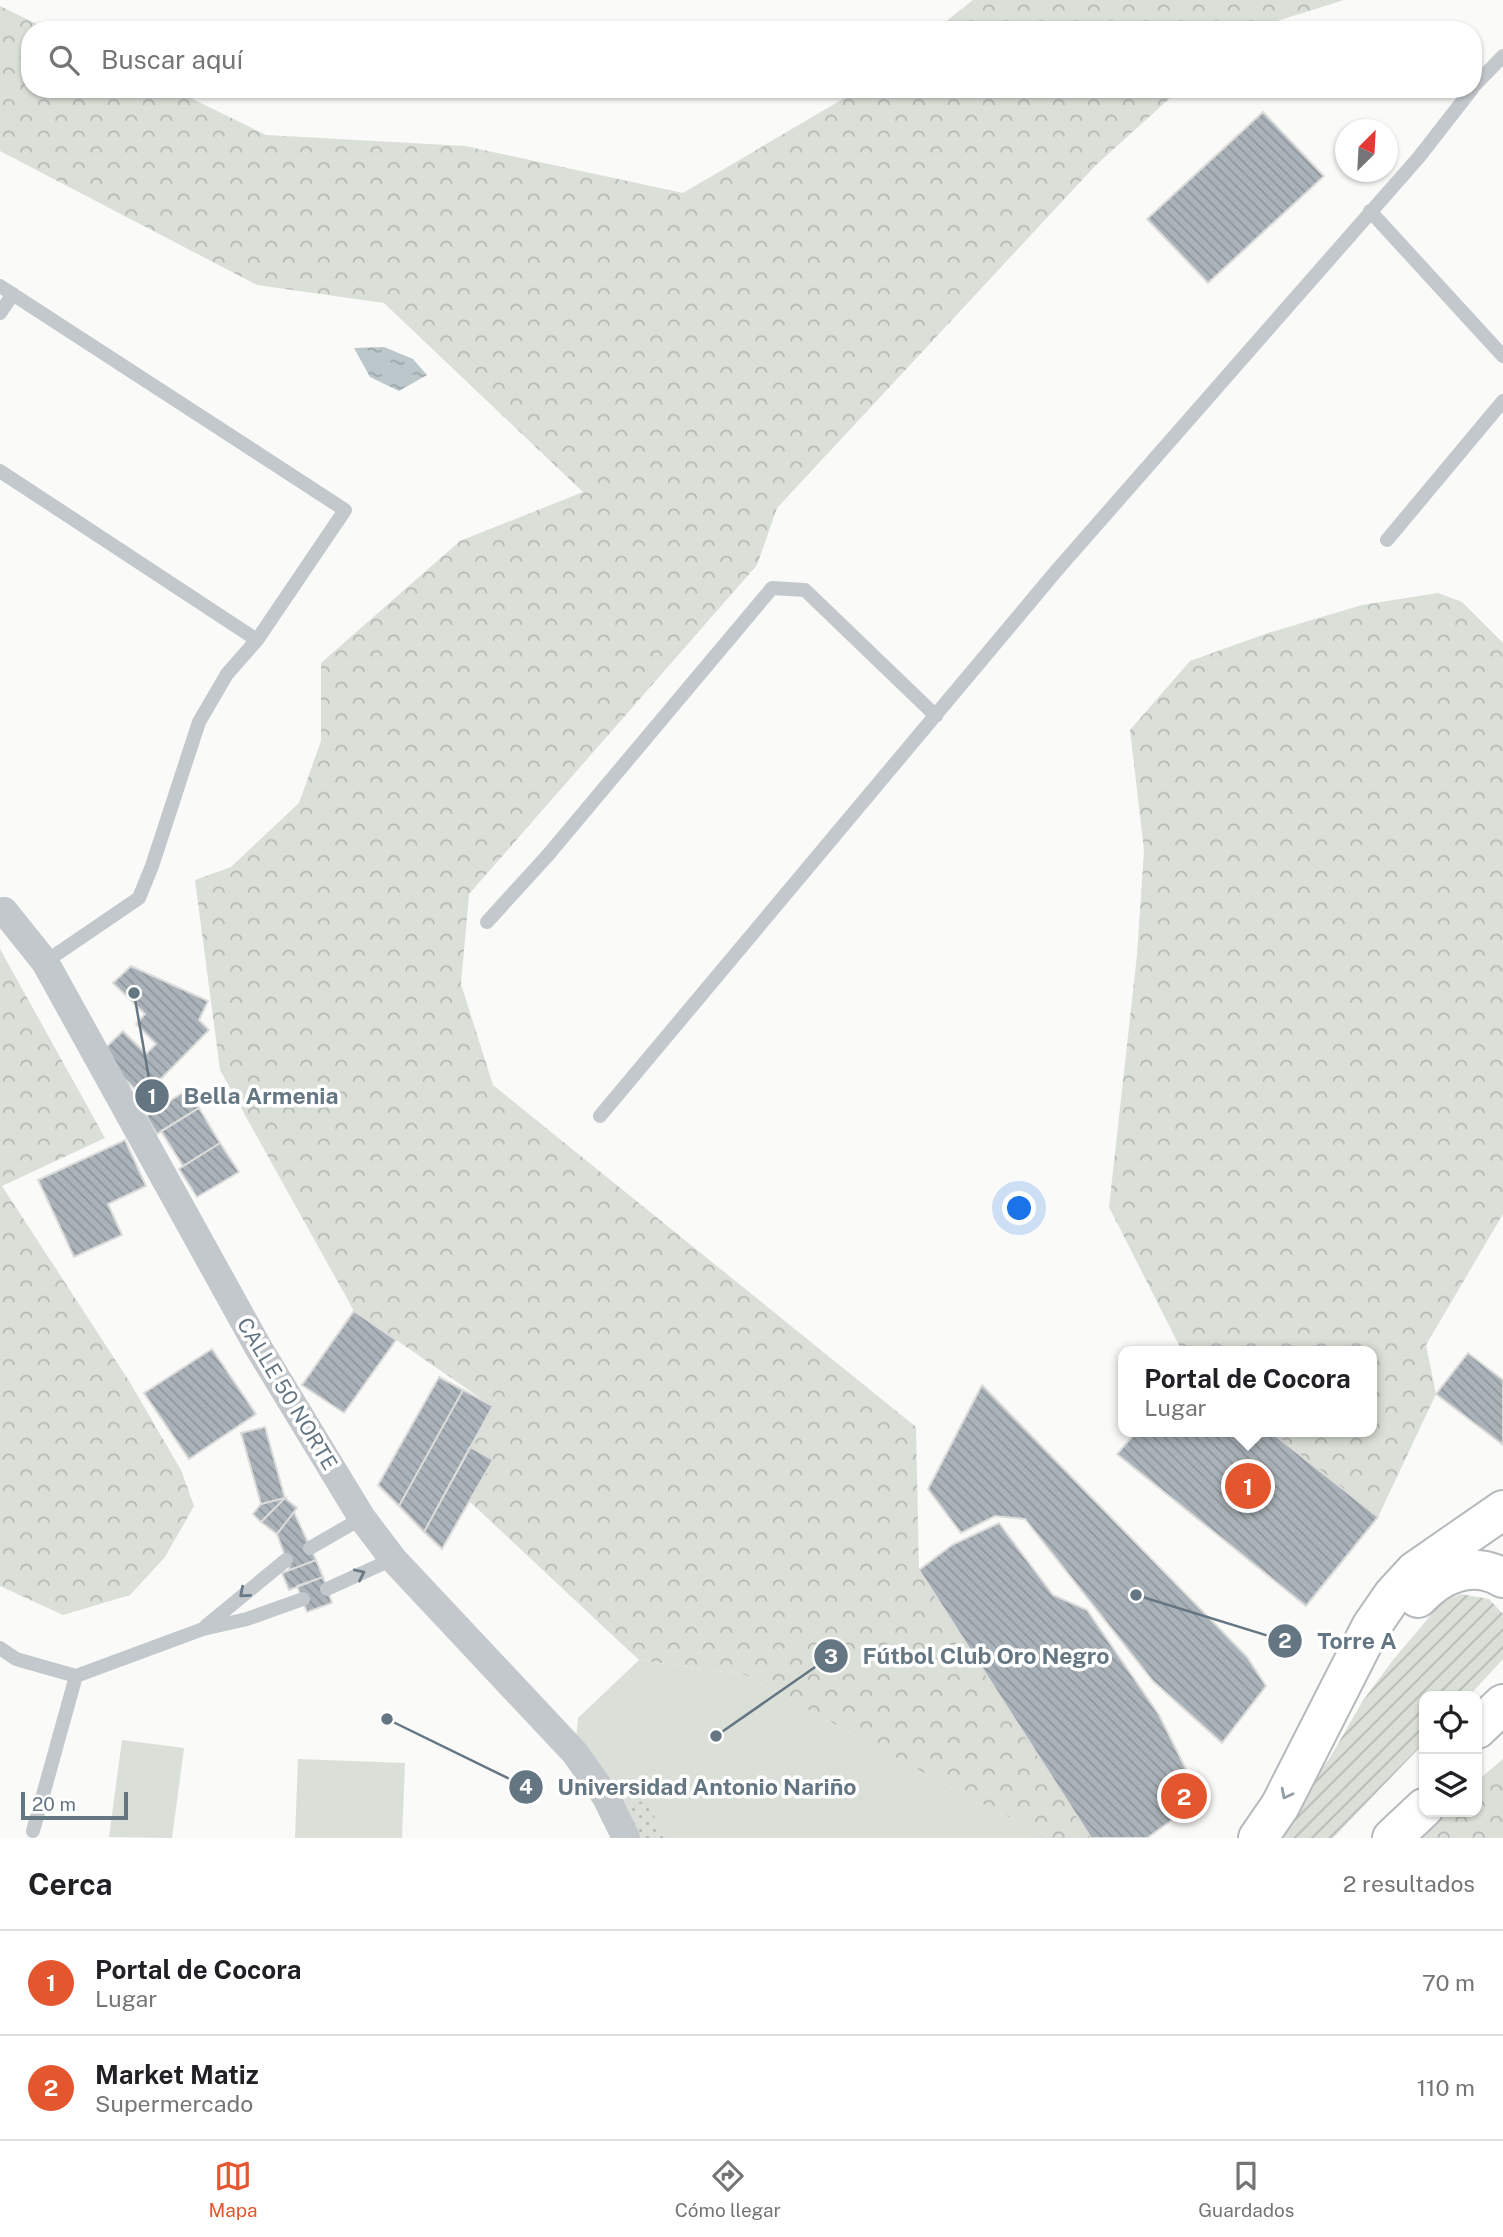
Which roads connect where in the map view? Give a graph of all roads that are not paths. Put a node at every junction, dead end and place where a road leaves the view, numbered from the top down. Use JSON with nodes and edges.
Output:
{"nodes":[{"id":1,"x":1503,"y":56,"type":"edge"},
{"id":2,"x":1482,"y":78,"type":"edge"},
{"id":3,"x":1465,"y":98,"type":"edge"},
{"id":4,"x":1370,"y":211,"type":"junction"},
{"id":5,"x":6,"y":290,"type":"edge"},
{"id":6,"x":0,"y":313,"type":"edge"},
{"id":7,"x":1503,"y":356,"type":"edge"},
{"id":8,"x":1503,"y":401,"type":"edge"},
{"id":9,"x":0,"y":471,"type":"edge"},
{"id":10,"x":1387,"y":540,"type":"dead end"},
{"id":11,"x":257,"y":639,"type":"junction"},
{"id":12,"x":936,"y":716,"type":"junction"},
{"id":13,"x":4,"y":911,"type":"dead end"},
{"id":14,"x":487,"y":922,"type":"dead end"},
{"id":15,"x":45,"y":962,"type":"junction"},
{"id":16,"x":600,"y":1116,"type":"dead end"},
{"id":17,"x":1503,"y":1510,"type":"edge"},
{"id":18,"x":362,"y":1518,"type":"junction"},
{"id":19,"x":310,"y":1548,"type":"dead end"},
{"id":20,"x":393,"y":1559,"type":"junction"},
{"id":21,"x":286,"y":1560,"type":"dead end"},
{"id":22,"x":1503,"y":1578,"type":"edge"},
{"id":23,"x":327,"y":1589,"type":"dead end"},
{"id":24,"x":303,"y":1599,"type":"dead end"},
{"id":25,"x":203,"y":1629,"type":"junction"},
{"id":26,"x":0,"y":1648,"type":"edge"},
{"id":27,"x":76,"y":1676,"type":"junction"},
{"id":28,"x":1503,"y":1704,"type":"edge"},
{"id":29,"x":1482,"y":1724,"type":"edge"},
{"id":30,"x":1503,"y":1735,"type":"edge"},
{"id":31,"x":1310,"y":1748,"type":"junction"},
{"id":32,"x":1482,"y":1754,"type":"edge"},
{"id":33,"x":33,"y":1831,"type":"dead end"},
{"id":34,"x":626,"y":1838,"type":"edge"},
{"id":35,"x":1258,"y":1838,"type":"edge"}],
"edges":[{"from":1,"to":2,"type":"lane"},
{"from":3,"to":4,"type":"lane"},
{"from":4,"to":7,"type":"lane"},
{"from":4,"to":12,"type":"lane"},
{"from":5,"to":6,"type":"lane"},
{"from":5,"to":11,"type":"lane"},
{"from":8,"to":10,"type":"lane"},
{"from":9,"to":11,"type":"lane"},
{"from":11,"to":15,"type":"lane"},
{"from":12,"to":14,"type":"lane"},
{"from":12,"to":16,"type":"lane"},
{"from":13,"to":15,"type":"street","name":"CALLE 50 NORTE"},
{"from":15,"to":18,"type":"street","name":"CALLE 50 NORTE"},
{"from":17,"to":31,"type":"main road"},
{"from":18,"to":19,"type":"lane"},
{"from":18,"to":20,"type":"street","name":"CALLE 50 NORTE"},
{"from":23,"to":20,"type":"lane","one_way":true},
{"from":20,"to":34,"type":"street","name":"CALLE 50 NORTE"},
{"from":21,"to":25,"type":"lane","one_way":true},
{"from":22,"to":31,"type":"main road"},
{"from":24,"to":25,"type":"lane"},
{"from":25,"to":27,"type":"lane"},
{"from":26,"to":27,"type":"lane"},
{"from":27,"to":33,"type":"lane"},
{"from":28,"to":29,"type":"main road"},
{"from":30,"to":32,"type":"main road"},
{"from":31,"to":35,"type":"main road","one_way":true}]}
